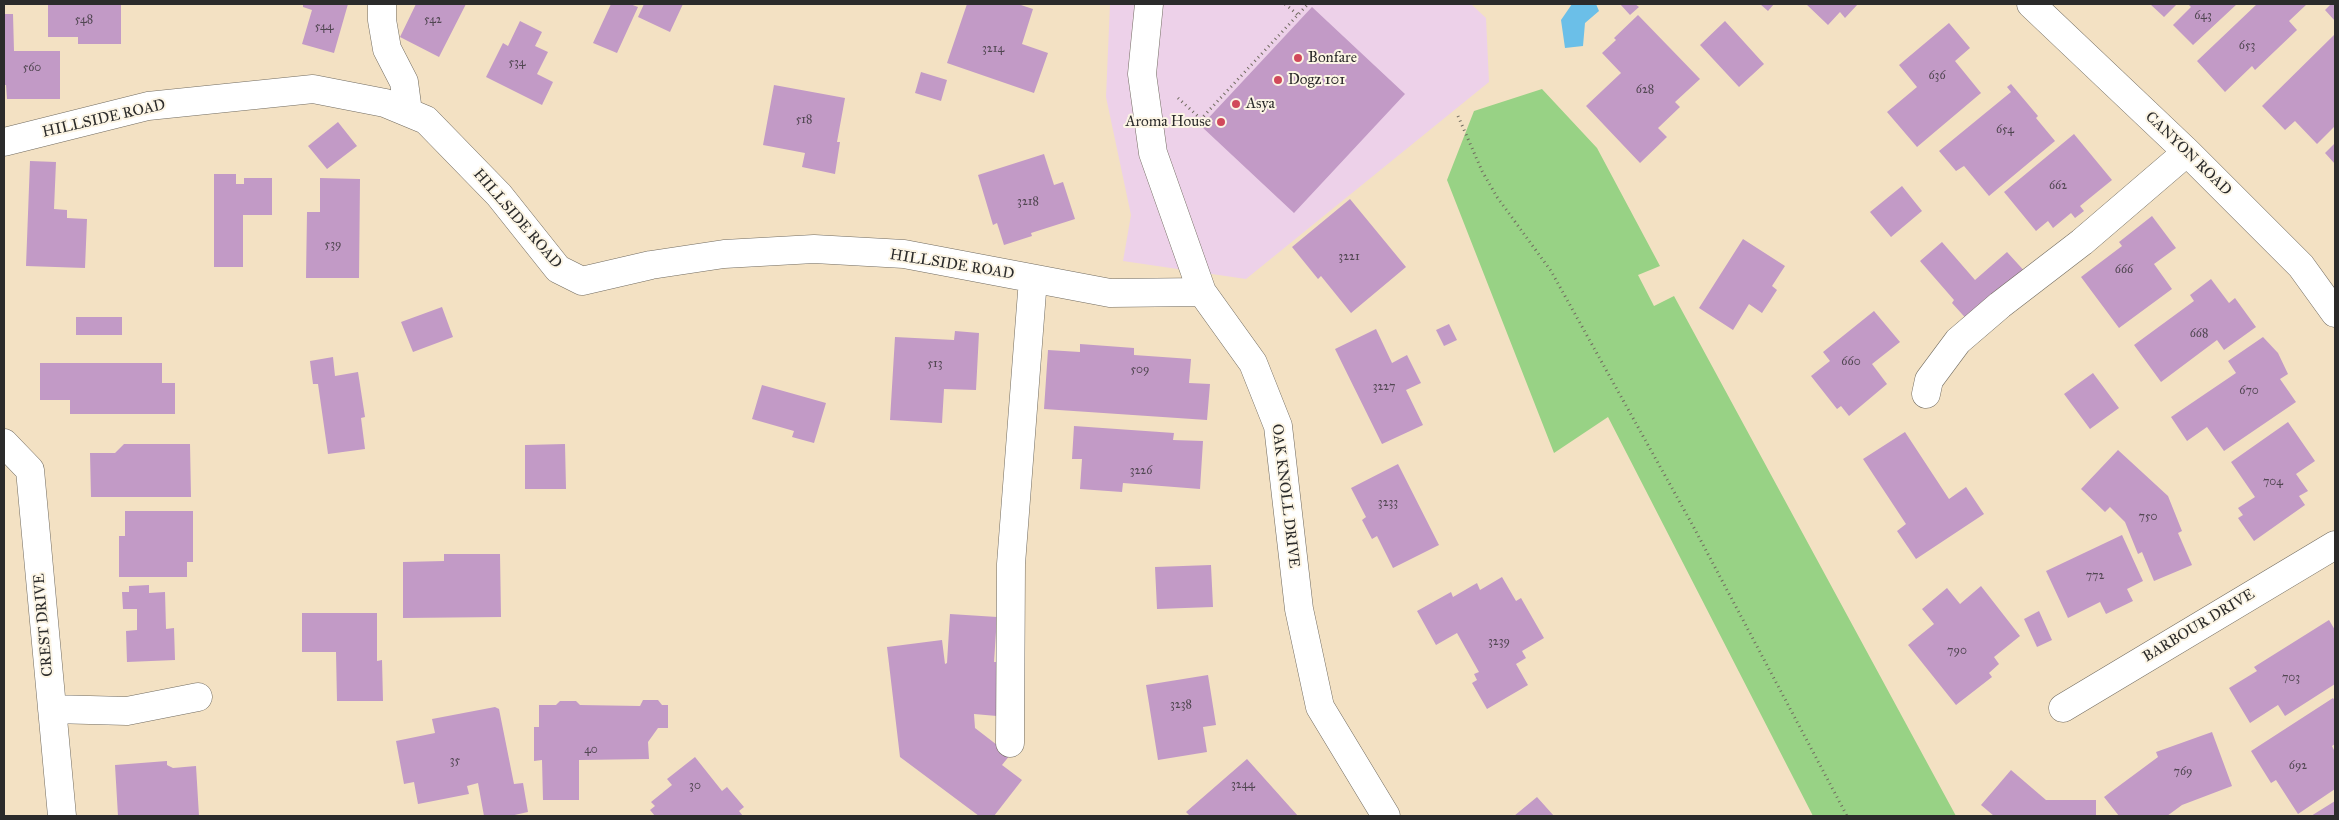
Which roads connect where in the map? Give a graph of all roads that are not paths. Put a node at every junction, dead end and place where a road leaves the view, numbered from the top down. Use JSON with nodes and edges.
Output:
{"nodes":[{"id":1,"x":382,"y":4,"type":"edge"},
{"id":2,"x":1149,"y":4,"type":"edge"},
{"id":3,"x":2031,"y":4,"type":"edge"},
{"id":4,"x":408,"y":112,"type":"junction"},
{"id":5,"x":4,"y":142,"type":"edge"},
{"id":6,"x":2187,"y":152,"type":"junction"},
{"id":7,"x":1033,"y":279,"type":"junction"},
{"id":8,"x":1202,"y":292,"type":"junction"},
{"id":9,"x":2335,"y":313,"type":"edge"},
{"id":10,"x":1926,"y":394,"type":"dead end"},
{"id":11,"x":4,"y":444,"type":"edge"},
{"id":12,"x":2335,"y":545,"type":"edge"},
{"id":13,"x":198,"y":697,"type":"dead end"},
{"id":14,"x":2063,"y":708,"type":"dead end"},
{"id":15,"x":52,"y":709,"type":"junction"},
{"id":16,"x":1010,"y":743,"type":"dead end"},
{"id":17,"x":62,"y":816,"type":"edge"},
{"id":18,"x":1386,"y":816,"type":"edge"}],
"edges":[{"from":1,"to":4,"type":"street"},
{"from":2,"to":8,"type":"street","name":"OAK KNOLL DRIVE"},
{"from":3,"to":6,"type":"street","name":"CANYON ROAD"},
{"from":4,"to":5,"type":"street","name":"HILLSIDE ROAD"},
{"from":4,"to":7,"type":"street","name":"HILLSIDE ROAD"},
{"from":6,"to":9,"type":"street","name":"CANYON ROAD"},
{"from":6,"to":10,"type":"street"},
{"from":7,"to":8,"type":"street","name":"HILLSIDE ROAD"},
{"from":7,"to":16,"type":"street"},
{"from":8,"to":18,"type":"street","name":"OAK KNOLL DRIVE"},
{"from":11,"to":15,"type":"street","name":"CREST DRIVE"},
{"from":12,"to":14,"type":"street","name":"BARBOUR DRIVE"},
{"from":13,"to":15,"type":"street"},
{"from":15,"to":17,"type":"street","name":"CREST DRIVE"}]}
